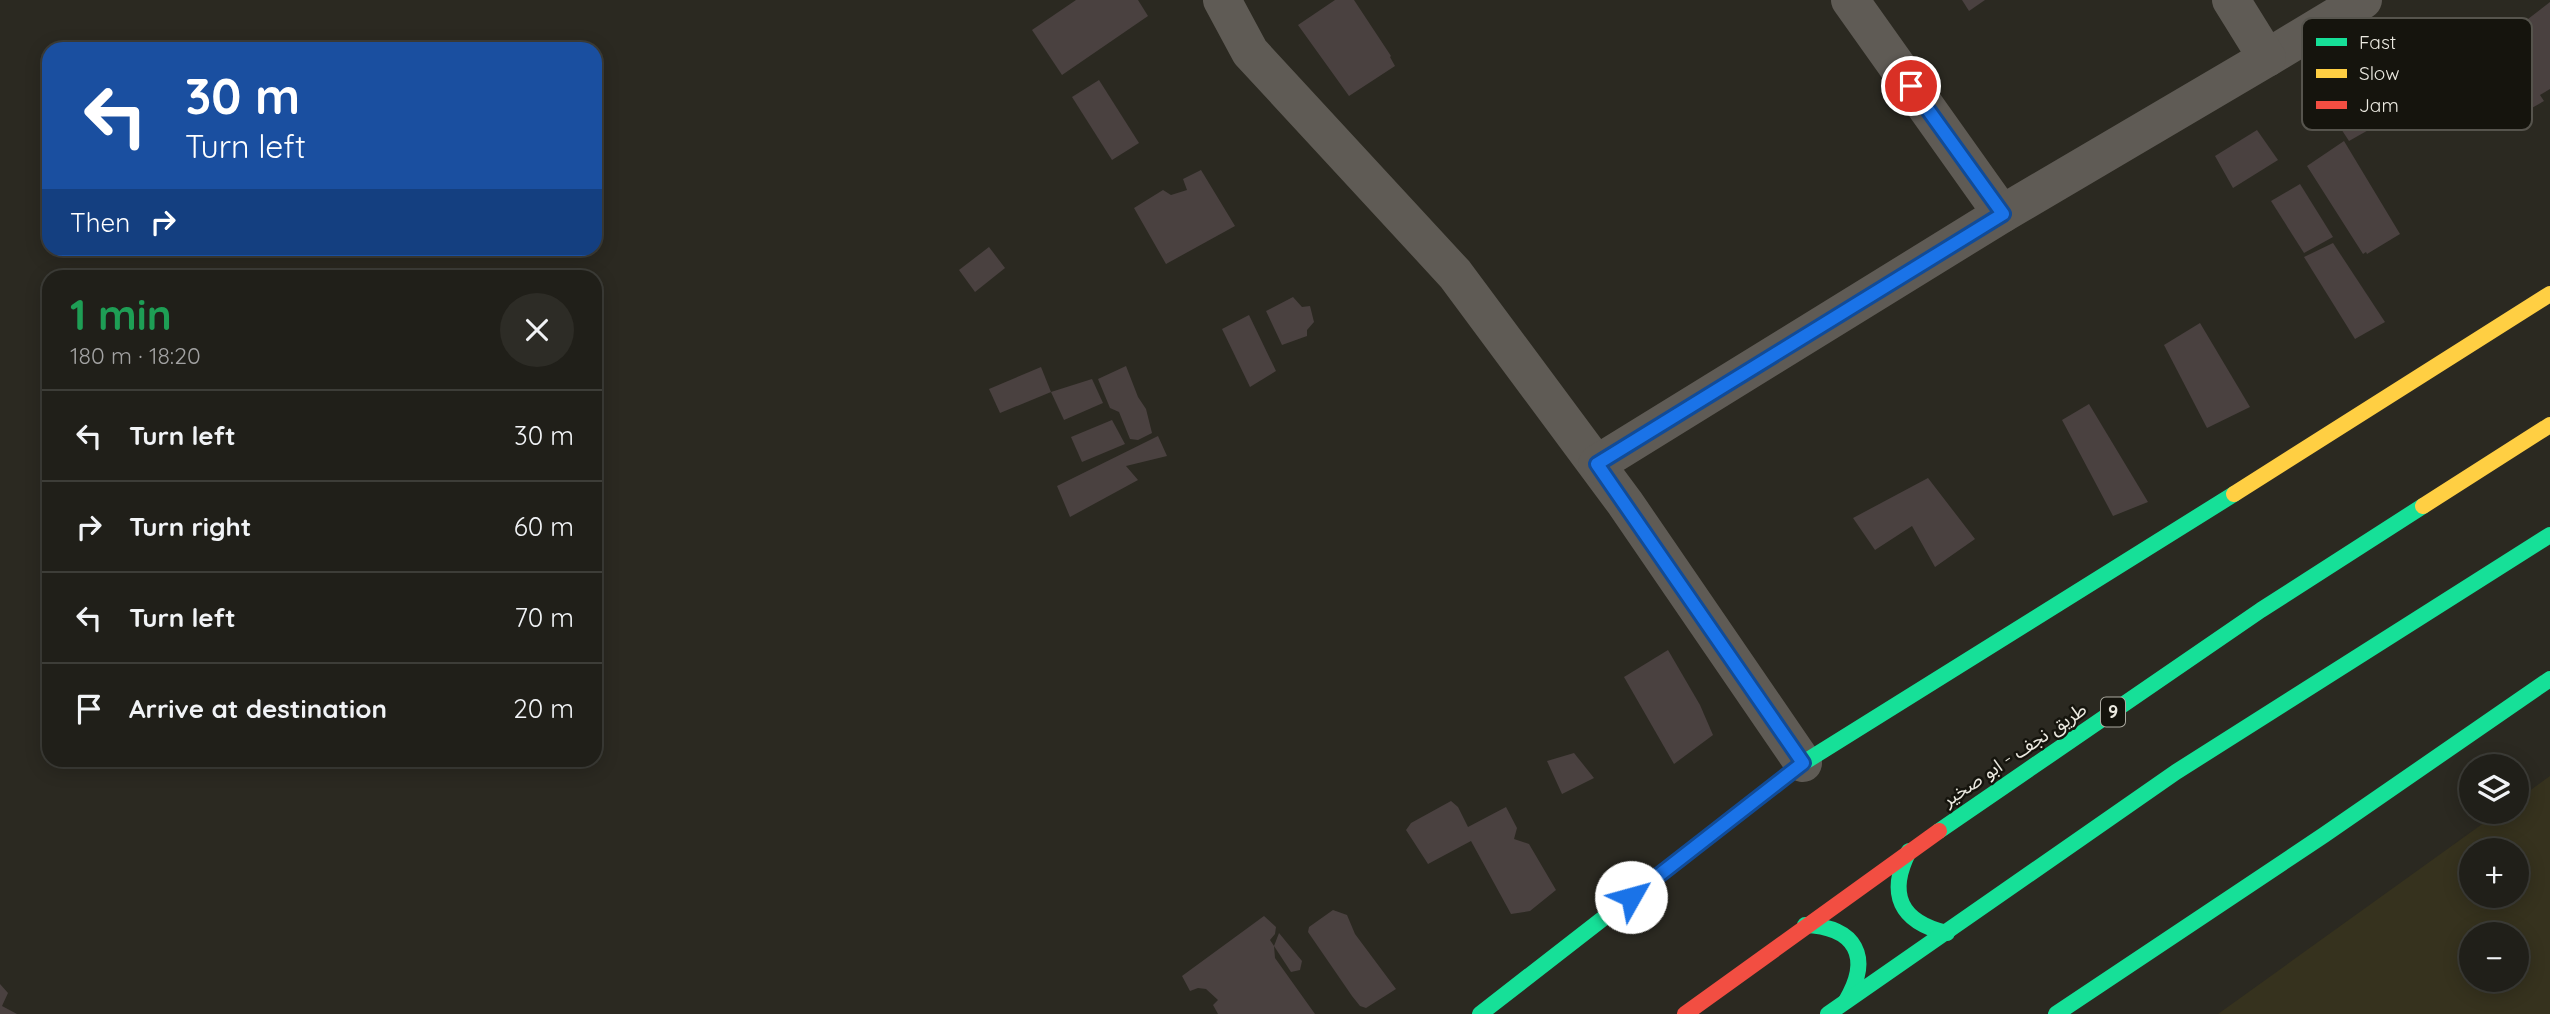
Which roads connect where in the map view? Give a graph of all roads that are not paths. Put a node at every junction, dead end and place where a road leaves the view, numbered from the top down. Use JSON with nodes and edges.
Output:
{"nodes":[{"id":1,"x":1222,"y":0,"type":"edge"},
{"id":2,"x":1850,"y":0,"type":"edge"},
{"id":3,"x":2231,"y":0,"type":"edge"},
{"id":4,"x":2363,"y":0,"type":"edge"},
{"id":5,"x":2333,"y":18,"type":"edge"},
{"id":6,"x":2302,"y":37,"type":"edge"},
{"id":7,"x":2267,"y":58,"type":"junction"},
{"id":8,"x":2003,"y":214,"type":"junction"},
{"id":9,"x":2550,"y":294,"type":"edge"},
{"id":10,"x":2550,"y":425,"type":"edge"},
{"id":11,"x":1597,"y":464,"type":"junction"},
{"id":12,"x":2550,"y":536,"type":"edge"},
{"id":13,"x":2550,"y":679,"type":"edge"},
{"id":14,"x":1803,"y":763,"type":"junction"},
{"id":15,"x":1909,"y":851,"type":"junction"},
{"id":16,"x":1805,"y":925,"type":"junction"},
{"id":17,"x":1947,"y":933,"type":"junction"},
{"id":18,"x":1846,"y":1000,"type":"junction"},
{"id":19,"x":1480,"y":1014,"type":"edge"},
{"id":20,"x":1685,"y":1014,"type":"edge"},
{"id":21,"x":1828,"y":1014,"type":"edge"},
{"id":22,"x":2056,"y":1014,"type":"edge"}],
"edges":[{"from":1,"to":11,"type":"street"},
{"from":2,"to":8,"type":"street"},
{"from":3,"to":7,"type":"street"},
{"from":4,"to":5,"type":"street"},
{"from":6,"to":7,"type":"street"},
{"from":7,"to":8,"type":"street"},
{"from":8,"to":11,"type":"street"},
{"from":9,"to":14,"type":"main road"},
{"from":10,"to":15,"type":"main road","name":"طريق نجف - ابو صخير","number":"9"},
{"from":11,"to":14,"type":"street"},
{"from":12,"to":17,"type":"main road"},
{"from":13,"to":22,"type":"main road"},
{"from":14,"to":19,"type":"main road"},
{"from":15,"to":16,"type":"main road","name":"طريق نجف - ابو صخير","number":"9"},
{"from":15,"to":17,"type":"main road"},
{"from":16,"to":18,"type":"main road"},
{"from":16,"to":20,"type":"main road","name":"طريق نجف - ابو صخير","number":"9"},
{"from":17,"to":18,"type":"main road"},
{"from":18,"to":21,"type":"main road"}]}
